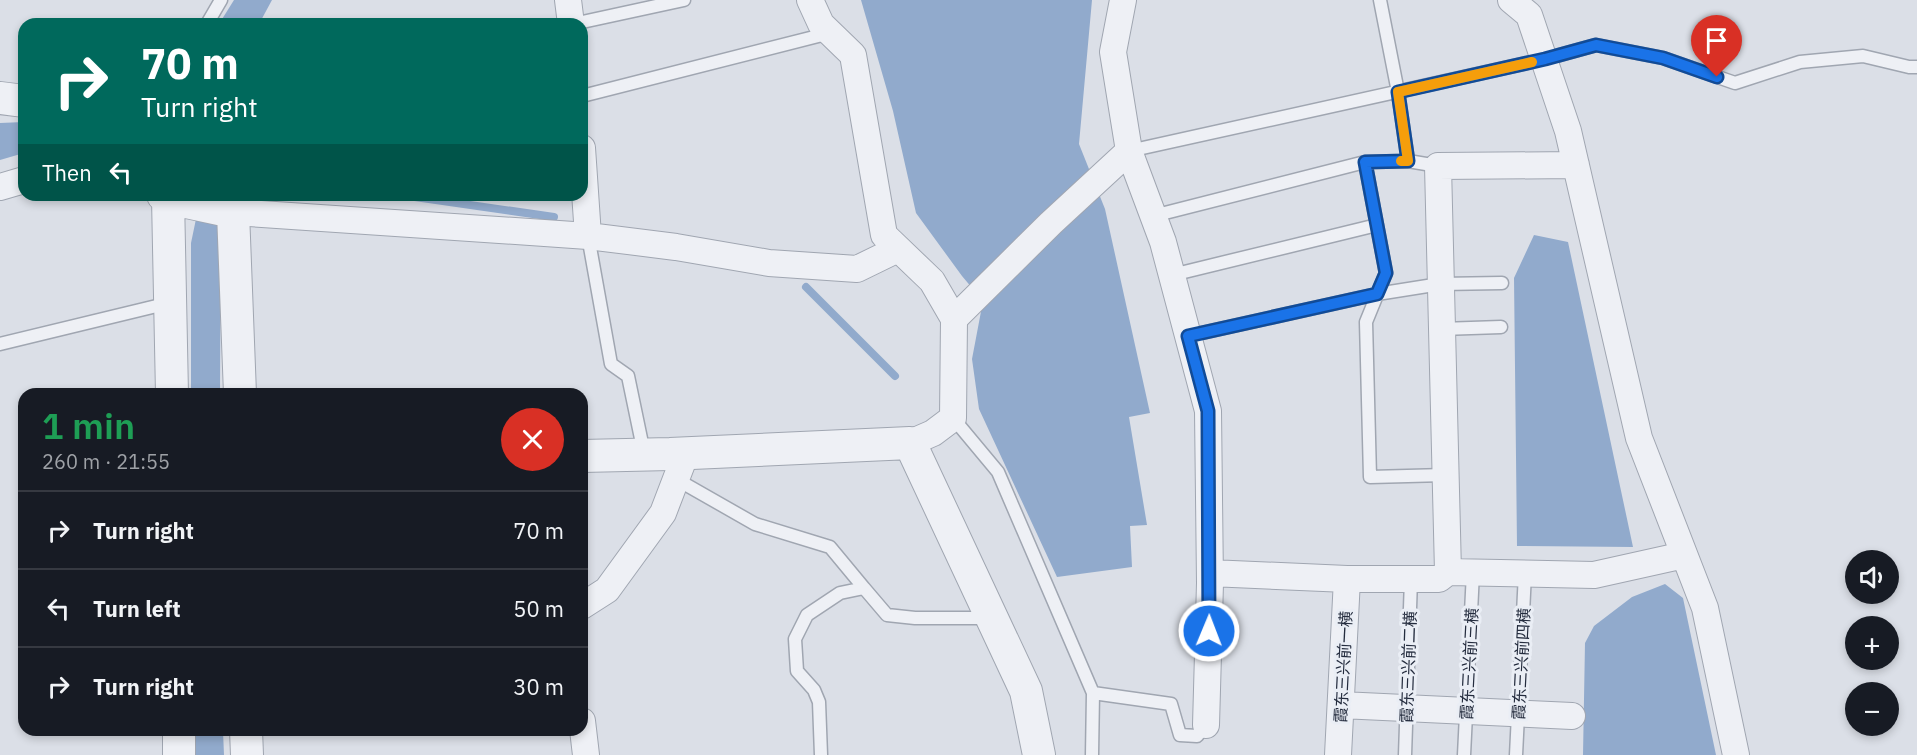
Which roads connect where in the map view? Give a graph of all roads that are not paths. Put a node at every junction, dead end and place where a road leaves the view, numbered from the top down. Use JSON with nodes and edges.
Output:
{"nodes":[{"id":1,"x":221,"y":0,"type":"edge"},
{"id":2,"x":568,"y":0,"type":"edge"},
{"id":3,"x":684,"y":0,"type":"edge"},
{"id":4,"x":810,"y":0,"type":"edge"},
{"id":5,"x":1123,"y":0,"type":"edge"},
{"id":6,"x":1380,"y":0,"type":"edge"},
{"id":7,"x":1511,"y":0,"type":"edge"},
{"id":8,"x":210,"y":18,"type":"edge"},
{"id":9,"x":571,"y":18,"type":"edge"},
{"id":10,"x":588,"y":21,"type":"edge"},
{"id":11,"x":830,"y":33,"type":"junction"},
{"id":12,"x":1545,"y":59,"type":"junction"},
{"id":13,"x":1917,"y":67,"type":"edge"},
{"id":14,"x":1398,"y":92,"type":"junction"},
{"id":15,"x":588,"y":94,"type":"edge"},
{"id":16,"x":0,"y":98,"type":"edge"},
{"id":17,"x":18,"y":100,"type":"edge"},
{"id":18,"x":1129,"y":151,"type":"junction"},
{"id":19,"x":1408,"y":161,"type":"junction"},
{"id":20,"x":1365,"y":162,"type":"junction"},
{"id":21,"x":1576,"y":165,"type":"junction"},
{"id":22,"x":1438,"y":166,"type":"junction"},
{"id":23,"x":18,"y":182,"type":"edge"},
{"id":24,"x":0,"y":187,"type":"edge"},
{"id":25,"x":166,"y":201,"type":"edge"},
{"id":26,"x":184,"y":201,"type":"edge"},
{"id":27,"x":586,"y":201,"type":"edge"},
{"id":28,"x":233,"y":212,"type":"junction"},
{"id":29,"x":1153,"y":216,"type":"junction"},
{"id":30,"x":1377,"y":225,"type":"junction"},
{"id":31,"x":588,"y":236,"type":"junction"},
{"id":32,"x":898,"y":249,"type":"junction"},
{"id":33,"x":1172,"y":275,"type":"junction"},
{"id":34,"x":1502,"y":283,"type":"dead end"},
{"id":35,"x":1440,"y":284,"type":"junction"},
{"id":36,"x":1377,"y":294,"type":"junction"},
{"id":37,"x":170,"y":303,"type":"junction"},
{"id":38,"x":954,"y":319,"type":"junction"},
{"id":39,"x":1501,"y":327,"type":"dead end"},
{"id":40,"x":1441,"y":329,"type":"junction"},
{"id":41,"x":1188,"y":336,"type":"junction"},
{"id":42,"x":0,"y":344,"type":"edge"},
{"id":43,"x":172,"y":388,"type":"edge"},
{"id":44,"x":240,"y":388,"type":"edge"},
{"id":45,"x":953,"y":418,"type":"junction"},
{"id":46,"x":910,"y":443,"type":"junction"},
{"id":47,"x":645,"y":455,"type":"junction"},
{"id":48,"x":588,"y":456,"type":"edge"},
{"id":49,"x":681,"y":466,"type":"junction"},
{"id":50,"x":1445,"y":475,"type":"junction"},
{"id":51,"x":1684,"y":555,"type":"junction"},
{"id":52,"x":1448,"y":572,"type":"junction"},
{"id":53,"x":1473,"y":572,"type":"junction"},
{"id":54,"x":1209,"y":573,"type":"junction"},
{"id":55,"x":1525,"y":573,"type":"junction"},
{"id":56,"x":1347,"y":579,"type":"junction"},
{"id":57,"x":1411,"y":579,"type":"junction"},
{"id":58,"x":864,"y":588,"type":"junction"},
{"id":59,"x":588,"y":602,"type":"edge"},
{"id":60,"x":992,"y":618,"type":"junction"},
{"id":61,"x":1093,"y":693,"type":"junction"},
{"id":62,"x":1341,"y":705,"type":"junction"},
{"id":63,"x":1407,"y":707,"type":"junction"},
{"id":64,"x":1467,"y":709,"type":"junction"},
{"id":65,"x":1519,"y":712,"type":"junction"},
{"id":66,"x":1572,"y":716,"type":"dead end"},
{"id":67,"x":1206,"y":725,"type":"joint"},
{"id":68,"x":178,"y":736,"type":"edge"},
{"id":69,"x":246,"y":736,"type":"edge"},
{"id":70,"x":584,"y":736,"type":"edge"},
{"id":71,"x":179,"y":755,"type":"edge"},
{"id":72,"x":247,"y":755,"type":"edge"},
{"id":73,"x":586,"y":755,"type":"edge"},
{"id":74,"x":821,"y":755,"type":"edge"},
{"id":75,"x":1039,"y":755,"type":"edge"},
{"id":76,"x":1092,"y":755,"type":"edge"},
{"id":77,"x":1338,"y":755,"type":"edge"},
{"id":78,"x":1405,"y":755,"type":"edge"},
{"id":79,"x":1464,"y":755,"type":"edge"},
{"id":80,"x":1516,"y":755,"type":"edge"},
{"id":81,"x":1736,"y":755,"type":"edge"}],
"edges":[{"from":1,"to":8,"type":"lane"},
{"from":2,"to":9,"type":"street"},
{"from":3,"to":10,"type":"lane"},
{"from":4,"to":11,"type":"street"},
{"from":5,"to":18,"type":"street"},
{"from":6,"to":14,"type":"lane"},
{"from":7,"to":12,"type":"street"},
{"from":11,"to":15,"type":"lane"},
{"from":11,"to":32,"type":"street"},
{"from":12,"to":13,"type":"lane"},
{"from":12,"to":14,"type":"lane"},
{"from":12,"to":21,"type":"street"},
{"from":14,"to":18,"type":"lane"},
{"from":14,"to":19,"type":"lane"},
{"from":16,"to":17,"type":"street"},
{"from":18,"to":29,"type":"street"},
{"from":18,"to":38,"type":"street"},
{"from":19,"to":20,"type":"lane"},
{"from":19,"to":22,"type":"lane"},
{"from":20,"to":29,"type":"lane"},
{"from":20,"to":30,"type":"lane"},
{"from":21,"to":22,"type":"street"},
{"from":21,"to":51,"type":"street"},
{"from":22,"to":35,"type":"street"},
{"from":23,"to":24,"type":"street"},
{"from":25,"to":37,"type":"street"},
{"from":26,"to":28,"type":"street"},
{"from":27,"to":31,"type":"street"},
{"from":28,"to":31,"type":"street"},
{"from":28,"to":44,"type":"street"},
{"from":29,"to":33,"type":"street"},
{"from":30,"to":33,"type":"lane"},
{"from":30,"to":36,"type":"lane"},
{"from":31,"to":32,"type":"street"},
{"from":31,"to":47,"type":"lane"},
{"from":32,"to":38,"type":"street"},
{"from":33,"to":41,"type":"street"},
{"from":34,"to":35,"type":"lane"},
{"from":35,"to":36,"type":"lane"},
{"from":35,"to":40,"type":"street"},
{"from":36,"to":41,"type":"lane"},
{"from":36,"to":50,"type":"lane"},
{"from":37,"to":42,"type":"lane"},
{"from":37,"to":43,"type":"street"},
{"from":38,"to":45,"type":"street"},
{"from":39,"to":40,"type":"lane"},
{"from":40,"to":50,"type":"street"},
{"from":41,"to":54,"type":"street"},
{"from":45,"to":46,"type":"street"},
{"from":45,"to":61,"type":"lane"},
{"from":46,"to":49,"type":"street"},
{"from":46,"to":60,"type":"street"},
{"from":47,"to":48,"type":"street"},
{"from":47,"to":49,"type":"street"},
{"from":49,"to":58,"type":"lane"},
{"from":49,"to":59,"type":"street"},
{"from":50,"to":52,"type":"street"},
{"from":51,"to":55,"type":"street"},
{"from":51,"to":81,"type":"street"},
{"from":52,"to":53,"type":"street"},
{"from":52,"to":57,"type":"street"},
{"from":53,"to":55,"type":"street"},
{"from":53,"to":64,"type":"lane","name":"霞东三兴前三横"},
{"from":54,"to":56,"type":"street"},
{"from":54,"to":67,"type":"street"},
{"from":55,"to":65,"type":"lane","name":"霞东三兴前四横"},
{"from":56,"to":57,"type":"street"},
{"from":56,"to":62,"type":"street","name":"霞东三兴前一横"},
{"from":57,"to":63,"type":"lane","name":"霞东三兴前二横"},
{"from":58,"to":60,"type":"lane"},
{"from":58,"to":74,"type":"lane"},
{"from":60,"to":75,"type":"street"},
{"from":61,"to":67,"type":"lane"},
{"from":61,"to":76,"type":"lane"},
{"from":62,"to":63,"type":"street"},
{"from":62,"to":77,"type":"street","name":"霞东三兴前一横"},
{"from":63,"to":64,"type":"street"},
{"from":63,"to":78,"type":"lane","name":"霞东三兴前二横"},
{"from":64,"to":65,"type":"street"},
{"from":64,"to":79,"type":"lane","name":"霞东三兴前三横"},
{"from":65,"to":66,"type":"street"},
{"from":65,"to":80,"type":"lane","name":"霞东三兴前四横"},
{"from":68,"to":71,"type":"street"},
{"from":69,"to":72,"type":"street"},
{"from":70,"to":73,"type":"street"}]}
